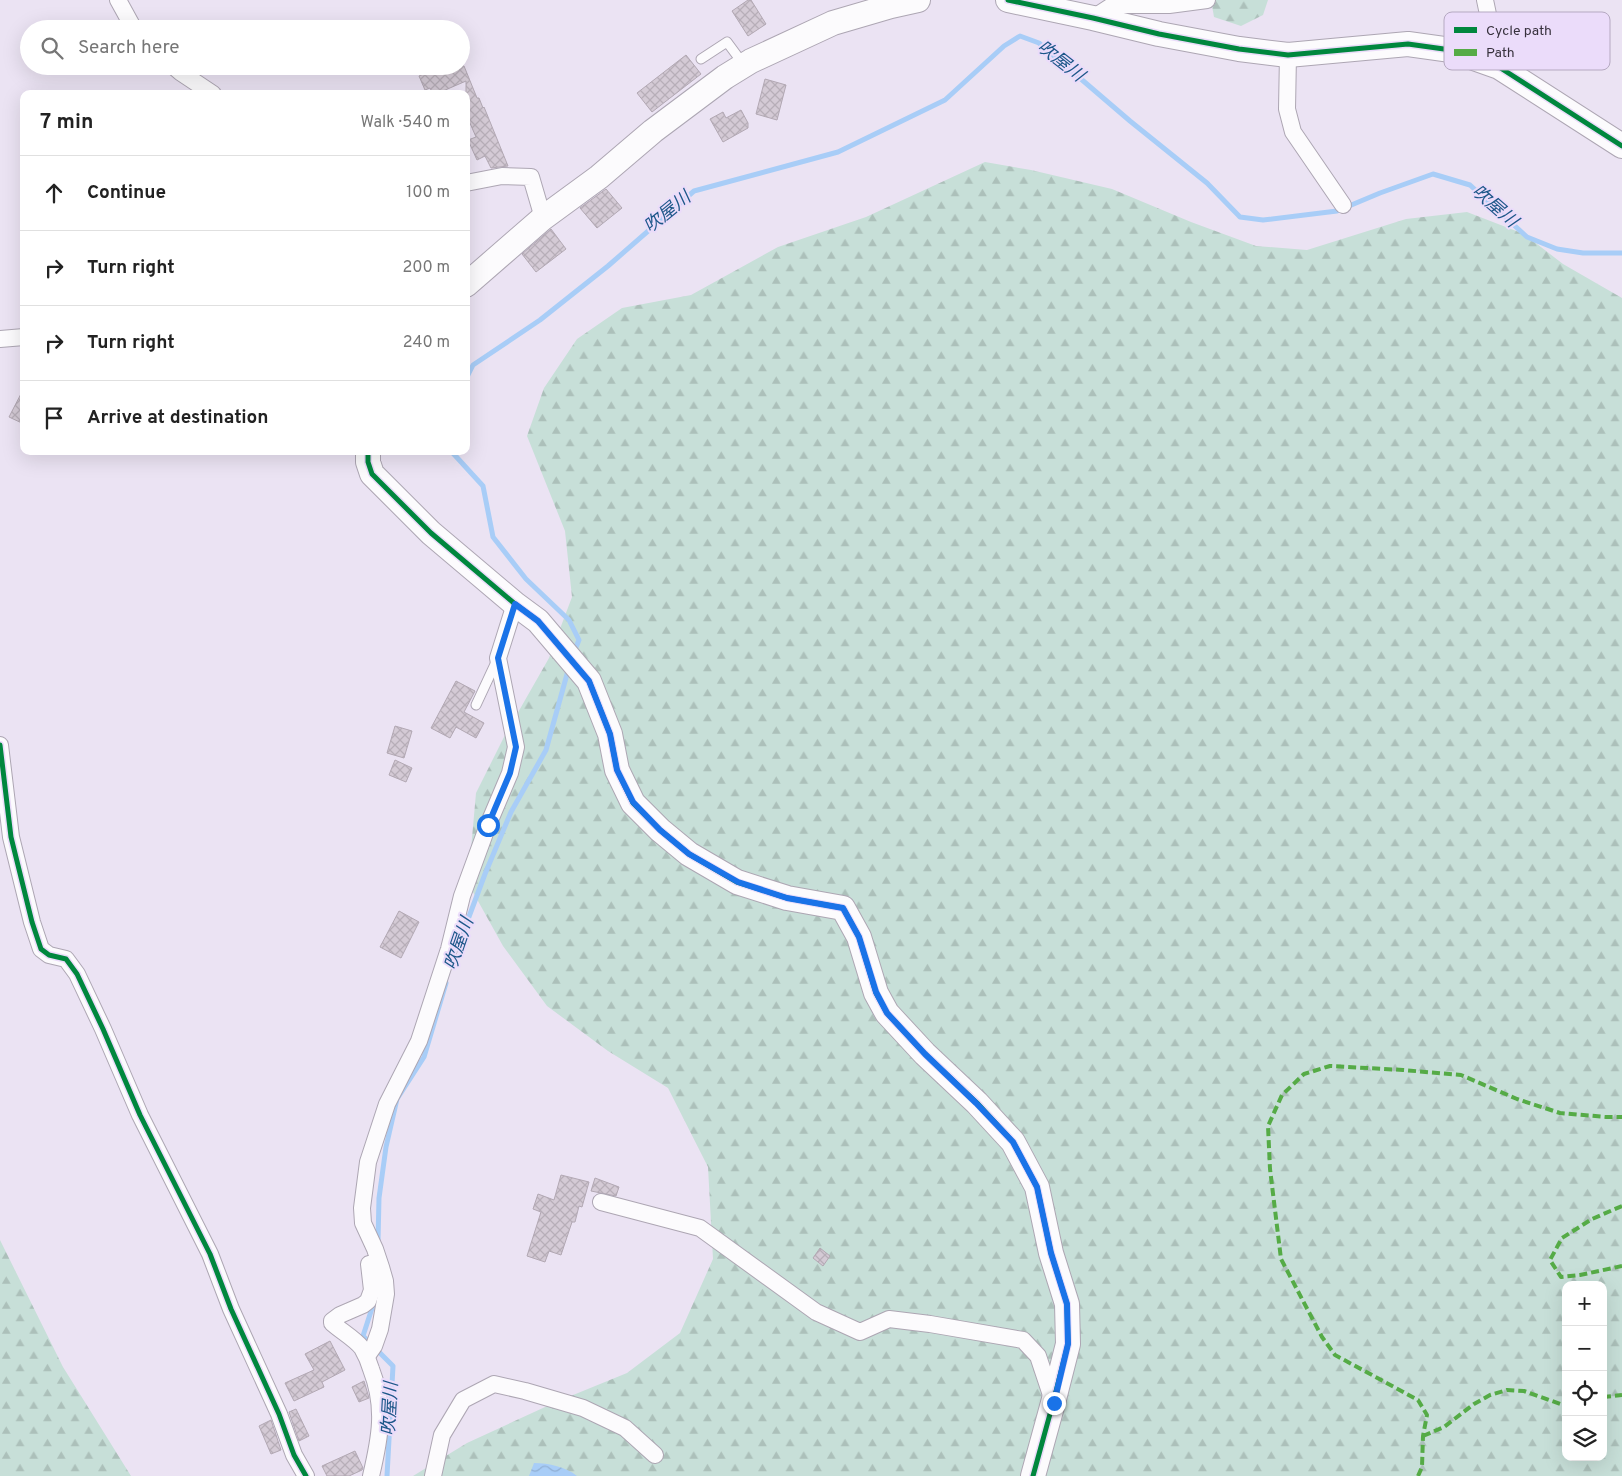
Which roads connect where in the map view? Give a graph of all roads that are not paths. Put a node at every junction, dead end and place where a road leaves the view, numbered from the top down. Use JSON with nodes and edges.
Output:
{"nodes":[{"id":1,"x":118,"y":0,"type":"edge"},
{"id":2,"x":918,"y":0,"type":"edge"},
{"id":3,"x":1008,"y":0,"type":"edge"},
{"id":4,"x":1206,"y":0,"type":"edge"},
{"id":5,"x":1072,"y":7,"type":"edge"},
{"id":6,"x":1093,"y":18,"type":"junction"},
{"id":7,"x":129,"y":20,"type":"edge"},
{"id":8,"x":1444,"y":49,"type":"edge"},
{"id":9,"x":1288,"y":55,"type":"junction"},
{"id":10,"x":701,"y":58,"type":"dead end"},
{"id":11,"x":744,"y":66,"type":"junction"},
{"id":12,"x":1504,"y":70,"type":"edge"},
{"id":13,"x":184,"y":75,"type":"edge"},
{"id":14,"x":207,"y":90,"type":"edge"},
{"id":15,"x":1622,"y":146,"type":"edge"},
{"id":16,"x":470,"y":182,"type":"edge"},
{"id":17,"x":1343,"y":205,"type":"dead end"},
{"id":18,"x":543,"y":218,"type":"junction"},
{"id":19,"x":470,"y":281,"type":"edge"},
{"id":20,"x":20,"y":337,"type":"edge"},
{"id":21,"x":0,"y":339,"type":"edge"},
{"id":22,"x":368,"y":455,"type":"edge"},
{"id":23,"x":515,"y":604,"type":"junction"},
{"id":24,"x":498,"y":658,"type":"junction"},
{"id":25,"x":476,"y":704,"type":"dead end"},
{"id":26,"x":0,"y":745,"type":"edge"},
{"id":27,"x":601,"y":1202,"type":"dead end"},
{"id":28,"x":369,"y":1264,"type":"dead end"},
{"id":29,"x":367,"y":1356,"type":"junction"},
{"id":30,"x":1054,"y":1403,"type":"junction"},
{"id":31,"x":655,"y":1455,"type":"dead end"},
{"id":32,"x":306,"y":1476,"type":"edge"},
{"id":33,"x":371,"y":1476,"type":"edge"},
{"id":34,"x":433,"y":1476,"type":"edge"},
{"id":35,"x":1033,"y":1476,"type":"edge"}],
"edges":[{"from":1,"to":7,"type":"street"},
{"from":2,"to":11,"type":"street"},
{"from":3,"to":5,"type":"street"},
{"from":4,"to":6,"type":"street"},
{"from":5,"to":6,"type":"street"},
{"from":6,"to":9,"type":"street"},
{"from":8,"to":9,"type":"street"},
{"from":9,"to":17,"type":"street"},
{"from":10,"to":11,"type":"lane"},
{"from":11,"to":18,"type":"street"},
{"from":12,"to":15,"type":"street"},
{"from":13,"to":14,"type":"street"},
{"from":16,"to":18,"type":"street"},
{"from":18,"to":19,"type":"street"},
{"from":20,"to":21,"type":"street"},
{"from":22,"to":23,"type":"street"},
{"from":23,"to":24,"type":"street"},
{"from":23,"to":30,"type":"street"},
{"from":24,"to":25,"type":"lane"},
{"from":24,"to":29,"type":"street"},
{"from":26,"to":32,"type":"street"},
{"from":27,"to":30,"type":"street"},
{"from":28,"to":29,"type":"street"},
{"from":29,"to":33,"type":"street"},
{"from":30,"to":35,"type":"street"},
{"from":31,"to":34,"type":"street"}]}
